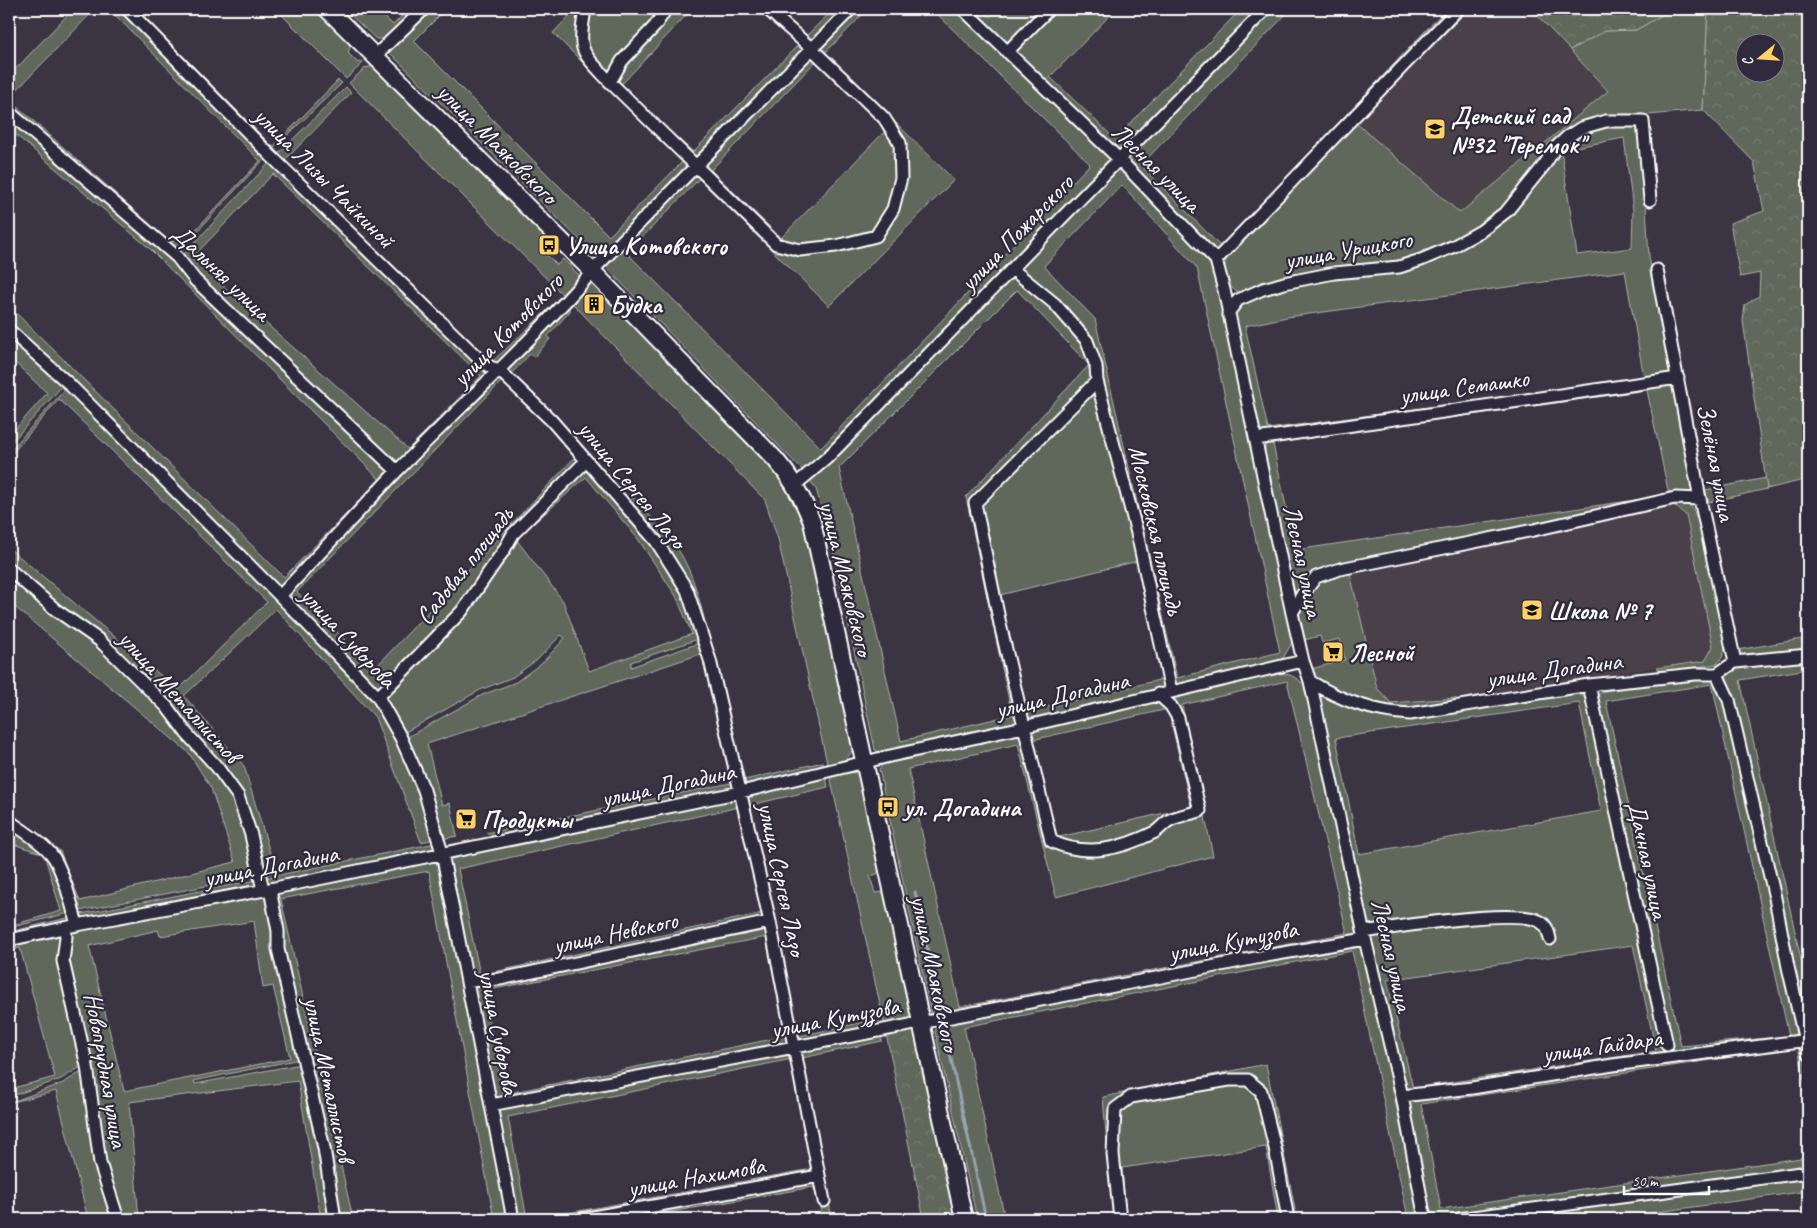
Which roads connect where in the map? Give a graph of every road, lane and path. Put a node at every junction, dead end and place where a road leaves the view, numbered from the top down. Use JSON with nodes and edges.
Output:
{"nodes":[{"id":1,"x":127,"y":9,"type":"edge"},
{"id":2,"x":327,"y":9,"type":"edge"},
{"id":3,"x":424,"y":9,"type":"edge"},
{"id":4,"x":586,"y":9,"type":"edge"},
{"id":5,"x":666,"y":9,"type":"edge"},
{"id":6,"x":767,"y":9,"type":"edge"},
{"id":7,"x":851,"y":9,"type":"edge"},
{"id":8,"x":963,"y":9,"type":"edge"},
{"id":9,"x":1049,"y":9,"type":"edge"},
{"id":10,"x":1266,"y":9,"type":"edge"},
{"id":11,"x":1458,"y":9,"type":"edge"},
{"id":12,"x":811,"y":48,"type":"junction"},
{"id":13,"x":1007,"y":52,"type":"junction"},
{"id":14,"x":375,"y":56,"type":"junction"},
{"id":15,"x":610,"y":82,"type":"junction"},
{"id":16,"x":9,"y":112,"type":"edge"},
{"id":17,"x":1119,"y":159,"type":"junction"},
{"id":18,"x":697,"y":165,"type":"junction"},
{"id":19,"x":1650,"y":200,"type":"dead end"},
{"id":20,"x":1216,"y":260,"type":"junction"},
{"id":21,"x":1012,"y":269,"type":"junction"},
{"id":22,"x":1658,"y":270,"type":"dead end"},
{"id":23,"x":592,"y":272,"type":"junction"},
{"id":24,"x":1224,"y":290,"type":"junction"},
{"id":25,"x":1238,"y":300,"type":"junction"},
{"id":26,"x":1228,"y":313,"type":"junction"},
{"id":27,"x":9,"y":330,"type":"edge"},
{"id":28,"x":499,"y":370,"type":"junction"},
{"id":29,"x":1678,"y":378,"type":"junction"},
{"id":30,"x":1097,"y":381,"type":"junction"},
{"id":31,"x":1256,"y":439,"type":"junction"},
{"id":32,"x":586,"y":461,"type":"junction"},
{"id":33,"x":397,"y":471,"type":"junction"},
{"id":34,"x":796,"y":485,"type":"junction"},
{"id":35,"x":1700,"y":499,"type":"junction"},
{"id":36,"x":9,"y":569,"type":"edge"},
{"id":37,"x":280,"y":596,"type":"junction"},
{"id":38,"x":1292,"y":613,"type":"junction"},
{"id":39,"x":1808,"y":654,"type":"edge"},
{"id":40,"x":1303,"y":662,"type":"junction"},
{"id":41,"x":1735,"y":662,"type":"junction"},
{"id":42,"x":1717,"y":674,"type":"junction"},
{"id":43,"x":1310,"y":681,"type":"junction"},
{"id":44,"x":1589,"y":685,"type":"junction"},
{"id":45,"x":1172,"y":691,"type":"junction"},
{"id":46,"x":1158,"y":694,"type":"junction"},
{"id":47,"x":378,"y":697,"type":"junction"},
{"id":48,"x":1023,"y":727,"type":"junction"},
{"id":49,"x":864,"y":763,"type":"junction"},
{"id":50,"x":741,"y":792,"type":"junction"},
{"id":51,"x":9,"y":820,"type":"edge"},
{"id":52,"x":442,"y":853,"type":"junction"},
{"id":53,"x":266,"y":889,"type":"junction"},
{"id":54,"x":770,"y":922,"type":"junction"},
{"id":55,"x":77,"y":925,"type":"junction"},
{"id":56,"x":65,"y":928,"type":"junction"},
{"id":57,"x":1365,"y":935,"type":"junction"},
{"id":58,"x":1550,"y":939,"type":"dead end"},
{"id":59,"x":9,"y":940,"type":"edge"},
{"id":60,"x":468,"y":981,"type":"junction"},
{"id":61,"x":922,"y":1022,"type":"junction"},
{"id":62,"x":1807,"y":1040,"type":"edge"},
{"id":63,"x":1667,"y":1045,"type":"dead end"},
{"id":64,"x":795,"y":1048,"type":"junction"},
{"id":65,"x":1808,"y":1054,"type":"edge"},
{"id":66,"x":1402,"y":1096,"type":"junction"},
{"id":67,"x":490,"y":1105,"type":"junction"},
{"id":68,"x":1808,"y":1172,"type":"edge"},
{"id":69,"x":819,"y":1176,"type":"junction"},
{"id":70,"x":824,"y":1201,"type":"dead end"},
{"id":71,"x":118,"y":1219,"type":"edge"},
{"id":72,"x":335,"y":1219,"type":"edge"},
{"id":73,"x":514,"y":1219,"type":"edge"},
{"id":74,"x":582,"y":1219,"type":"edge"},
{"id":75,"x":964,"y":1219,"type":"edge"},
{"id":76,"x":1120,"y":1219,"type":"edge"},
{"id":77,"x":1288,"y":1219,"type":"edge"},
{"id":78,"x":1425,"y":1219,"type":"edge"},
{"id":79,"x":1458,"y":1219,"type":"edge"}],
"edges":[{"from":1,"to":28,"type":"street","name":"улица Лизы Чайкиной"},
{"from":2,"to":14,"type":"main road","name":"улица Маяковского"},
{"from":3,"to":14,"type":"street"},
{"from":4,"to":15,"type":"street"},
{"from":5,"to":15,"type":"street"},
{"from":6,"to":12,"type":"street"},
{"from":7,"to":12,"type":"street","name":"улица Котовского"},
{"from":8,"to":13,"type":"street","name":"Лесная улица"},
{"from":9,"to":13,"type":"street"},
{"from":10,"to":17,"type":"street","name":"улица Пожарского"},
{"from":11,"to":20,"type":"street"},
{"from":12,"to":18,"type":"street","name":"улица Котовского"},
{"from":12,"to":18,"type":"street"},
{"from":13,"to":17,"type":"street","name":"Лесная улица"},
{"from":14,"to":23,"type":"main road","name":"улица Маяковского"},
{"from":15,"to":18,"type":"street"},
{"from":16,"to":33,"type":"street","name":"Дальняя улица"},
{"from":17,"to":20,"type":"street","name":"Лесная улица"},
{"from":17,"to":21,"type":"street","name":"улица Пожарского"},
{"from":18,"to":23,"type":"street","name":"улица Котовского"},
{"from":19,"to":25,"type":"street","name":"улица Урицкого"},
{"from":20,"to":24,"type":"street","name":"Лесная улица"},
{"from":21,"to":30,"type":"street","name":"Московская площадь"},
{"from":21,"to":34,"type":"street","name":"улица Пожарского"},
{"from":22,"to":29,"type":"street","name":"Зелёная улица"},
{"from":23,"to":28,"type":"street","name":"улица Котовского"},
{"from":23,"to":34,"type":"main road","name":"улица Маяковского"},
{"from":24,"to":25,"type":"street"},
{"from":24,"to":26,"type":"street","name":"Лесная улица"},
{"from":25,"to":26,"type":"street","name":"улица Урицкого"},
{"from":26,"to":31,"type":"street","name":"Лесная улица"},
{"from":27,"to":37,"type":"street","name":"улица Суворова"},
{"from":28,"to":32,"type":"street","name":"улица Сергея Лазо"},
{"from":28,"to":33,"type":"street","name":"улица Котовского"},
{"from":29,"to":31,"type":"street","name":"улица Семашко"},
{"from":29,"to":35,"type":"street","name":"Зелёная улица"},
{"from":30,"to":45,"type":"street","name":"Московская площадь"},
{"from":30,"to":48,"type":"street"},
{"from":31,"to":38,"type":"street","name":"Лесная улица"},
{"from":32,"to":47,"type":"street","name":"Садовая площадь"},
{"from":32,"to":50,"type":"street","name":"улица Сергея Лазо"},
{"from":33,"to":37,"type":"street","name":"улица Котовского"},
{"from":34,"to":49,"type":"main road","name":"улица Маяковского"},
{"from":35,"to":38,"type":"street"},
{"from":35,"to":41,"type":"street","name":"Зелёная улица"},
{"from":36,"to":53,"type":"street","name":"улица Металлистов"},
{"from":37,"to":47,"type":"street","name":"улица Суворова"},
{"from":38,"to":40,"type":"street","name":"Лесная улица"},
{"from":39,"to":41,"type":"street"},
{"from":40,"to":43,"type":"street","name":"Лесная улица"},
{"from":40,"to":45,"type":"street","name":"улица Догадина"},
{"from":41,"to":42,"type":"street"},
{"from":42,"to":44,"type":"street","name":"улица Догадина"},
{"from":42,"to":62,"type":"street"},
{"from":43,"to":44,"type":"street","name":"улица Догадина"},
{"from":43,"to":57,"type":"street","name":"Лесная улица"},
{"from":44,"to":63,"type":"street","name":"Дачная улица"},
{"from":45,"to":46,"type":"street","name":"улица Догадина"},
{"from":46,"to":48,"type":"street","name":"улица Догадина"},
{"from":46,"to":48,"type":"street"},
{"from":47,"to":52,"type":"street","name":"улица Суворова"},
{"from":48,"to":49,"type":"street","name":"улица Догадина"},
{"from":49,"to":50,"type":"street","name":"улица Догадина"},
{"from":49,"to":61,"type":"main road","name":"улица Маяковского"},
{"from":50,"to":52,"type":"street","name":"улица Догадина"},
{"from":50,"to":54,"type":"street","name":"улица Сергея Лазо"},
{"from":51,"to":55,"type":"street"},
{"from":52,"to":53,"type":"street","name":"улица Догадина"},
{"from":52,"to":60,"type":"street","name":"улица Суворова"},
{"from":53,"to":55,"type":"street","name":"улица Догадина"},
{"from":53,"to":72,"type":"street","name":"улица Металлистов"},
{"from":54,"to":60,"type":"street","name":"улица Невского"},
{"from":54,"to":64,"type":"street","name":"улица Сергея Лазо"},
{"from":55,"to":56,"type":"street","name":"улица Догадина"},
{"from":56,"to":59,"type":"street","name":"улица Догадина"},
{"from":56,"to":71,"type":"street","name":"Новопрудная улица"},
{"from":57,"to":58,"type":"street","name":"улица Кутузова"},
{"from":57,"to":61,"type":"street","name":"улица Кутузова"},
{"from":57,"to":66,"type":"street","name":"Лесная улица"},
{"from":60,"to":67,"type":"street","name":"улица Суворова"},
{"from":61,"to":64,"type":"street","name":"улица Кутузова"},
{"from":61,"to":75,"type":"main road","name":"улица Маяковского"},
{"from":62,"to":65,"type":"street"},
{"from":62,"to":66,"type":"street","name":"улица Гайдара"},
{"from":64,"to":67,"type":"street","name":"улица Кутузова"},
{"from":64,"to":69,"type":"street","name":"улица Сергея Лазо"},
{"from":66,"to":78,"type":"street","name":"Лесная улица"},
{"from":67,"to":73,"type":"street","name":"улица Суворова"},
{"from":68,"to":79,"type":"street"},
{"from":69,"to":70,"type":"street","name":"улица Сергея Лазо"},
{"from":69,"to":74,"type":"street","name":"улица Нахимова"},
{"from":76,"to":77,"type":"street"}]}
